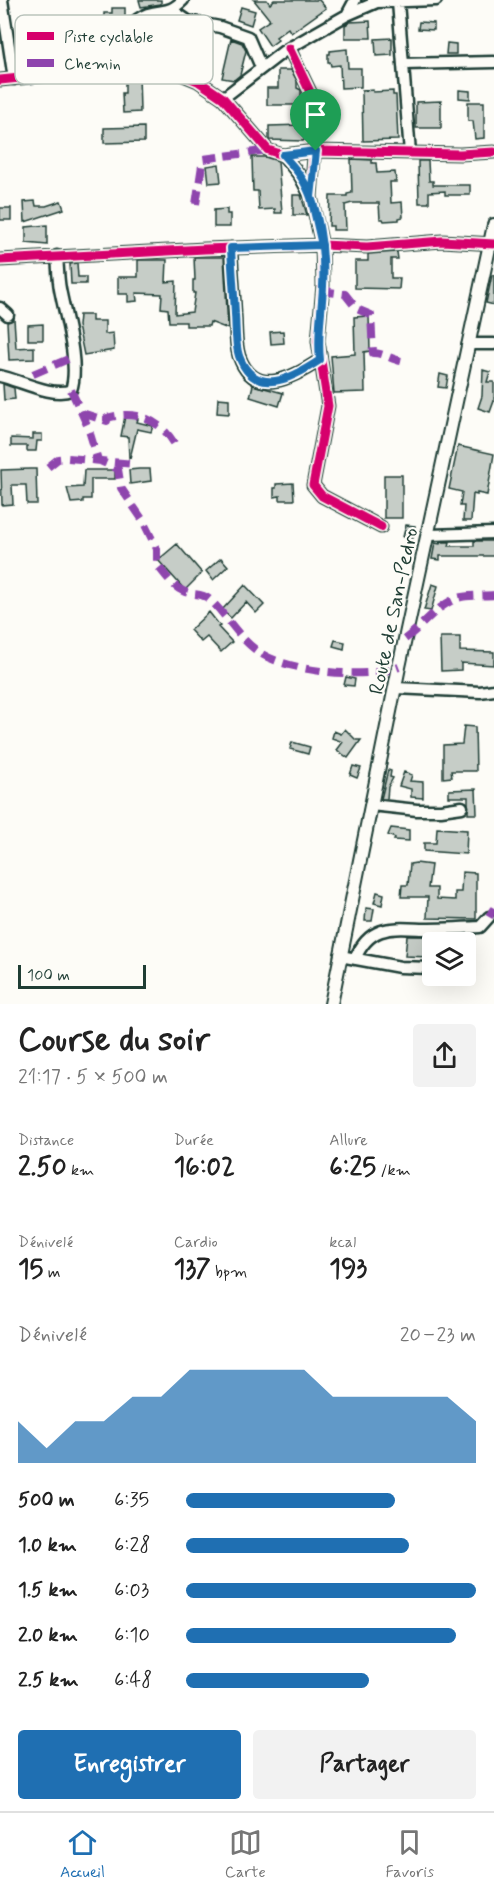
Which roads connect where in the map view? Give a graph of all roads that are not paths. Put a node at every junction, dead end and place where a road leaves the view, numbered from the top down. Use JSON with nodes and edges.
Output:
{"nodes":[{"id":1,"x":2,"y":0,"type":"edge"},
{"id":2,"x":183,"y":0,"type":"edge"},
{"id":3,"x":355,"y":0,"type":"edge"},
{"id":4,"x":436,"y":0,"type":"edge"},
{"id":5,"x":375,"y":1,"type":"edge"},
{"id":6,"x":398,"y":2,"type":"junction"},
{"id":7,"x":171,"y":10,"type":"junction"},
{"id":8,"x":147,"y":15,"type":"edge"},
{"id":9,"x":179,"y":15,"type":"edge"},
{"id":10,"x":347,"y":15,"type":"junction"},
{"id":11,"x":213,"y":26,"type":"edge"},
{"id":12,"x":289,"y":48,"type":"junction"},
{"id":13,"x":494,"y":62,"type":"edge"},
{"id":14,"x":403,"y":63,"type":"junction"},
{"id":15,"x":261,"y":67,"type":"junction"},
{"id":16,"x":14,"y":79,"type":"joint"},
{"id":17,"x":0,"y":80,"type":"edge"},
{"id":18,"x":202,"y":84,"type":"edge"},
{"id":19,"x":223,"y":98,"type":"junction"},
{"id":20,"x":316,"y":151,"type":"junction"},
{"id":21,"x":494,"y":152,"type":"edge"},
{"id":22,"x":410,"y":153,"type":"junction"},
{"id":23,"x":283,"y":155,"type":"junction"},
{"id":24,"x":311,"y":197,"type":"junction"},
{"id":25,"x":494,"y":225,"type":"edge"},
{"id":26,"x":492,"y":244,"type":"edge"},
{"id":27,"x":322,"y":245,"type":"junction"},
{"id":28,"x":231,"y":248,"type":"junction"},
{"id":29,"x":57,"y":256,"type":"junction"},
{"id":30,"x":0,"y":260,"type":"edge"},
{"id":31,"x":468,"y":344,"type":"junction"},
{"id":32,"x":494,"y":344,"type":"edge"},
{"id":33,"x":320,"y":360,"type":"junction"},
{"id":34,"x":0,"y":376,"type":"edge"},
{"id":35,"x":381,"y":527,"type":"dead end"},
{"id":36,"x":494,"y":533,"type":"edge"},
{"id":37,"x":429,"y":535,"type":"junction"},
{"id":38,"x":396,"y":688,"type":"junction"},
{"id":39,"x":494,"y":690,"type":"edge"},
{"id":40,"x":371,"y":805,"type":"junction"},
{"id":41,"x":462,"y":807,"type":"dead end"},
{"id":42,"x":489,"y":917,"type":"dead end"},
{"id":43,"x":340,"y":956,"type":"junction"},
{"id":44,"x":355,"y":959,"type":"junction"},
{"id":45,"x":422,"y":968,"type":"edge"},
{"id":46,"x":331,"y":1004,"type":"edge"}],
"edges":[{"from":1,"to":16,"type":"street"},
{"from":2,"to":7,"type":"street"},
{"from":3,"to":10,"type":"street"},
{"from":4,"to":6,"type":"street"},
{"from":5,"to":6,"type":"street"},
{"from":5,"to":10,"type":"street"},
{"from":6,"to":14,"type":"street"},
{"from":7,"to":8,"type":"street"},
{"from":7,"to":9,"type":"street"},
{"from":10,"to":12,"type":"street"},
{"from":11,"to":15,"type":"street"},
{"from":12,"to":15,"type":"street"},
{"from":12,"to":20,"type":"street"},
{"from":13,"to":14,"type":"street"},
{"from":14,"to":22,"type":"street"},
{"from":15,"to":19,"type":"street"},
{"from":16,"to":17,"type":"street"},
{"from":18,"to":19,"type":"street"},
{"from":19,"to":23,"type":"street"},
{"from":20,"to":22,"type":"street"},
{"from":20,"to":23,"type":"street"},
{"from":20,"to":24,"type":"street"},
{"from":21,"to":22,"type":"street"},
{"from":23,"to":24,"type":"street"},
{"from":24,"to":27,"type":"street"},
{"from":25,"to":26,"type":"main road","name":"Route de San-Pedro"},
{"from":26,"to":27,"type":"street"},
{"from":26,"to":31,"type":"main road","name":"Route de San-Pedro"},
{"from":27,"to":28,"type":"street"},
{"from":27,"to":33,"type":"street"},
{"from":28,"to":29,"type":"street"},
{"from":28,"to":33,"type":"street"},
{"from":29,"to":30,"type":"street"},
{"from":29,"to":34,"type":"street"},
{"from":31,"to":32,"type":"street"},
{"from":31,"to":37,"type":"main road","name":"Route de San-Pedro"},
{"from":33,"to":35,"type":"street"},
{"from":36,"to":37,"type":"street"},
{"from":37,"to":38,"type":"main road","name":"Route de San-Pedro"},
{"from":38,"to":39,"type":"street"},
{"from":38,"to":40,"type":"main road","name":"Route de San-Pedro"},
{"from":40,"to":41,"type":"street"},
{"from":40,"to":43,"type":"main road","name":"Route de San-Pedro"},
{"from":42,"to":44,"type":"street"},
{"from":43,"to":44,"type":"street"},
{"from":43,"to":46,"type":"main road","name":"Route de San-Pedro"},
{"from":44,"to":45,"type":"street"}]}
